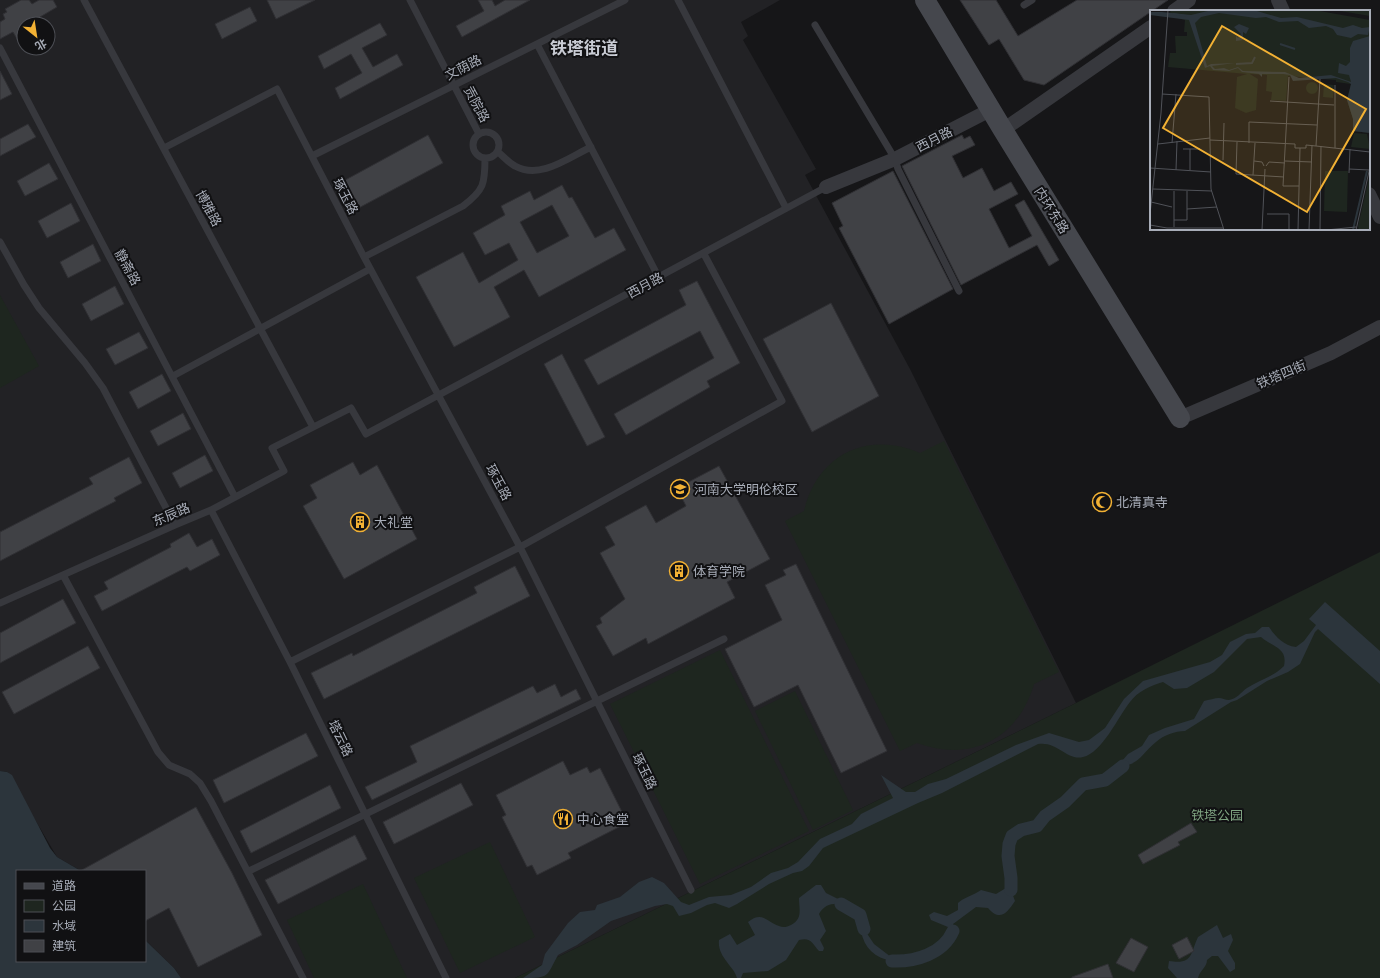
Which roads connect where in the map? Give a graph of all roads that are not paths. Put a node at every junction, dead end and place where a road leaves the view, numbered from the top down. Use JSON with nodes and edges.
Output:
{"nodes":[{"id":1,"x":84,"y":0,"type":"edge"},
{"id":2,"x":410,"y":0,"type":"edge"},
{"id":3,"x":625,"y":0,"type":"edge"},
{"id":4,"x":678,"y":0,"type":"edge"},
{"id":5,"x":925,"y":0,"type":"edge"},
{"id":6,"x":1032,"y":0,"type":"edge"},
{"id":7,"x":1190,"y":0,"type":"edge"},
{"id":8,"x":1278,"y":0,"type":"edge"},
{"id":9,"x":1024,"y":5,"type":"dead end"},
{"id":10,"x":1175,"y":10,"type":"edge"},
{"id":11,"x":1283,"y":10,"type":"edge"},
{"id":12,"x":815,"y":25,"type":"dead end"},
{"id":13,"x":1150,"y":28,"type":"edge"},
{"id":14,"x":537,"y":44,"type":"junction"},
{"id":15,"x":0,"y":48,"type":"edge"},
{"id":16,"x":454,"y":86,"type":"junction"},
{"id":17,"x":992,"y":109,"type":"junction"},
{"id":18,"x":1003,"y":130,"type":"junction"},
{"id":19,"x":480,"y":134,"type":"junction"},
{"id":20,"x":590,"y":147,"type":"junction"},
{"id":21,"x":164,"y":148,"type":"junction"},
{"id":22,"x":498,"y":152,"type":"junction"},
{"id":23,"x":312,"y":156,"type":"junction"},
{"id":24,"x":485,"y":158,"type":"junction"},
{"id":25,"x":895,"y":159,"type":"junction"},
{"id":26,"x":826,"y":187,"type":"joint"},
{"id":27,"x":1370,"y":196,"type":"edge"},
{"id":28,"x":786,"y":208,"type":"junction"},
{"id":29,"x":1380,"y":217,"type":"edge"},
{"id":30,"x":0,"y":242,"type":"edge"},
{"id":31,"x":704,"y":254,"type":"junction"},
{"id":32,"x":364,"y":257,"type":"junction"},
{"id":33,"x":370,"y":269,"type":"junction"},
{"id":34,"x":659,"y":278,"type":"junction"},
{"id":35,"x":959,"y":292,"type":"dead end"},
{"id":36,"x":1380,"y":327,"type":"edge"},
{"id":37,"x":261,"y":329,"type":"junction"},
{"id":38,"x":173,"y":376,"type":"junction"},
{"id":39,"x":439,"y":396,"type":"junction"},
{"id":40,"x":1180,"y":418,"type":"joint"},
{"id":41,"x":313,"y":427,"type":"junction"},
{"id":42,"x":236,"y":497,"type":"junction"},
{"id":43,"x":211,"y":510,"type":"junction"},
{"id":44,"x":175,"y":525,"type":"junction"},
{"id":45,"x":520,"y":547,"type":"junction"},
{"id":46,"x":63,"y":575,"type":"junction"},
{"id":47,"x":0,"y":604,"type":"edge"},
{"id":48,"x":724,"y":639,"type":"dead end"},
{"id":49,"x":290,"y":662,"type":"junction"},
{"id":50,"x":597,"y":701,"type":"junction"},
{"id":51,"x":365,"y":814,"type":"junction"},
{"id":52,"x":249,"y":871,"type":"junction"},
{"id":53,"x":691,"y":890,"type":"dead end"},
{"id":54,"x":303,"y":978,"type":"edge"},
{"id":55,"x":446,"y":978,"type":"edge"}],
"edges":[{"from":1,"to":21,"type":"lane","name":"博雅路"},
{"from":2,"to":16,"type":"lane","name":"贡院路"},
{"from":3,"to":14,"type":"lane","name":"文荫路"},
{"from":4,"to":28,"type":"lane"},
{"from":5,"to":17,"type":"street","name":"内环东路"},
{"from":6,"to":9,"type":"lane"},
{"from":7,"to":10,"type":"street"},
{"from":8,"to":11,"type":"street"},
{"from":12,"to":25,"type":"lane"},
{"from":13,"to":18,"type":"street"},
{"from":14,"to":16,"type":"lane","name":"文荫路"},
{"from":14,"to":20,"type":"lane"},
{"from":15,"to":38,"type":"lane","name":"静斋路"},
{"from":16,"to":19,"type":"lane","name":"贡院路"},
{"from":16,"to":23,"type":"lane","name":"文荫路"},
{"from":17,"to":18,"type":"street","name":"内环东路"},
{"from":17,"to":25,"type":"street","name":"西月路"},
{"from":18,"to":40,"type":"street","name":"内环东路"},
{"from":19,"to":22,"type":"lane"},
{"from":19,"to":24,"type":"lane"},
{"from":20,"to":22,"type":"lane"},
{"from":20,"to":34,"type":"lane"},
{"from":21,"to":23,"type":"lane","name":"琢玉路"},
{"from":21,"to":37,"type":"lane","name":"博雅路"},
{"from":22,"to":24,"type":"lane"},
{"from":23,"to":32,"type":"lane","name":"琢玉路"},
{"from":24,"to":32,"type":"lane"},
{"from":25,"to":26,"type":"street","name":"西月路"},
{"from":25,"to":35,"type":"lane"},
{"from":26,"to":28,"type":"lane","name":"西月路"},
{"from":27,"to":29,"type":"street"},
{"from":28,"to":31,"type":"lane","name":"西月路"},
{"from":30,"to":44,"type":"lane"},
{"from":31,"to":34,"type":"lane","name":"西月路"},
{"from":31,"to":45,"type":"lane"},
{"from":32,"to":33,"type":"lane","name":"琢玉路"},
{"from":33,"to":37,"type":"lane"},
{"from":33,"to":39,"type":"lane","name":"琢玉路"},
{"from":34,"to":39,"type":"lane","name":"西月路"},
{"from":36,"to":40,"type":"street","name":"铁塔四街"},
{"from":37,"to":38,"type":"lane"},
{"from":37,"to":41,"type":"lane","name":"博雅路"},
{"from":38,"to":42,"type":"lane","name":"静斋路"},
{"from":39,"to":41,"type":"lane","name":"西月路"},
{"from":39,"to":45,"type":"lane","name":"琢玉路"},
{"from":41,"to":42,"type":"lane","name":"东辰路"},
{"from":42,"to":43,"type":"lane","name":"东辰路"},
{"from":43,"to":44,"type":"lane","name":"东辰路"},
{"from":43,"to":49,"type":"lane","name":"塔云路"},
{"from":44,"to":46,"type":"lane","name":"东辰路"},
{"from":45,"to":49,"type":"lane"},
{"from":45,"to":50,"type":"lane","name":"琢玉路"},
{"from":46,"to":47,"type":"lane","name":"东辰路"},
{"from":46,"to":52,"type":"lane"},
{"from":48,"to":50,"type":"lane"},
{"from":49,"to":51,"type":"lane","name":"塔云路"},
{"from":50,"to":51,"type":"lane"},
{"from":50,"to":53,"type":"lane","name":"琢玉路"},
{"from":51,"to":52,"type":"lane"},
{"from":51,"to":55,"type":"lane","name":"塔云路"},
{"from":52,"to":54,"type":"lane"}]}
